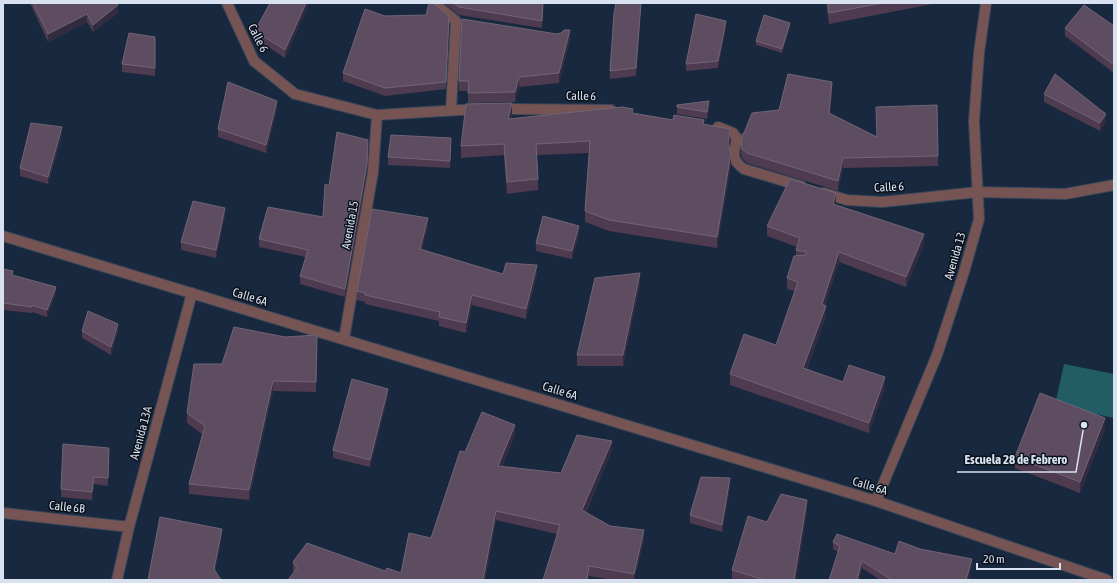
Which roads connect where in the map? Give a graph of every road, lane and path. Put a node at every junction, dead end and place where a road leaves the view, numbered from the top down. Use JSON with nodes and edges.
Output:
{"nodes":[{"id":1,"x":227,"y":3,"type":"edge"},
{"id":2,"x":434,"y":3,"type":"edge"},
{"id":3,"x":986,"y":3,"type":"edge"},
{"id":4,"x":451,"y":110,"type":"junction"},
{"id":5,"x":620,"y":112,"type":"edge"},
{"id":6,"x":377,"y":115,"type":"junction"},
{"id":7,"x":705,"y":125,"type":"edge"},
{"id":8,"x":1114,"y":185,"type":"edge"},
{"id":9,"x":978,"y":192,"type":"junction"},
{"id":10,"x":3,"y":236,"type":"edge"},
{"id":11,"x":192,"y":293,"type":"junction"},
{"id":12,"x":344,"y":339,"type":"junction"},
{"id":13,"x":876,"y":501,"type":"junction"},
{"id":14,"x":3,"y":513,"type":"edge"},
{"id":15,"x":129,"y":527,"type":"junction"},
{"id":16,"x":1104,"y":579,"type":"edge"},
{"id":17,"x":118,"y":580,"type":"edge"}],
"edges":[{"from":1,"to":6,"type":"street","name":"Calle 6"},
{"from":2,"to":4,"type":"street"},
{"from":3,"to":9,"type":"street","name":"Avenida 13"},
{"from":4,"to":5,"type":"street","name":"Calle 6"},
{"from":4,"to":6,"type":"street","name":"Calle 6"},
{"from":6,"to":12,"type":"street","name":"Avenida 15"},
{"from":7,"to":9,"type":"street","name":"Calle 6"},
{"from":8,"to":9,"type":"street","name":"Calle 6"},
{"from":9,"to":13,"type":"street","name":"Avenida 13"},
{"from":10,"to":11,"type":"street","name":"Calle 6A"},
{"from":11,"to":12,"type":"street","name":"Calle 6A"},
{"from":11,"to":15,"type":"street","name":"Avenida 13A"},
{"from":12,"to":13,"type":"street","name":"Calle 6A"},
{"from":13,"to":16,"type":"street","name":"Calle 6A"},
{"from":14,"to":15,"type":"street","name":"Calle 6B"},
{"from":15,"to":17,"type":"street","name":"Avenida 13A"}]}
